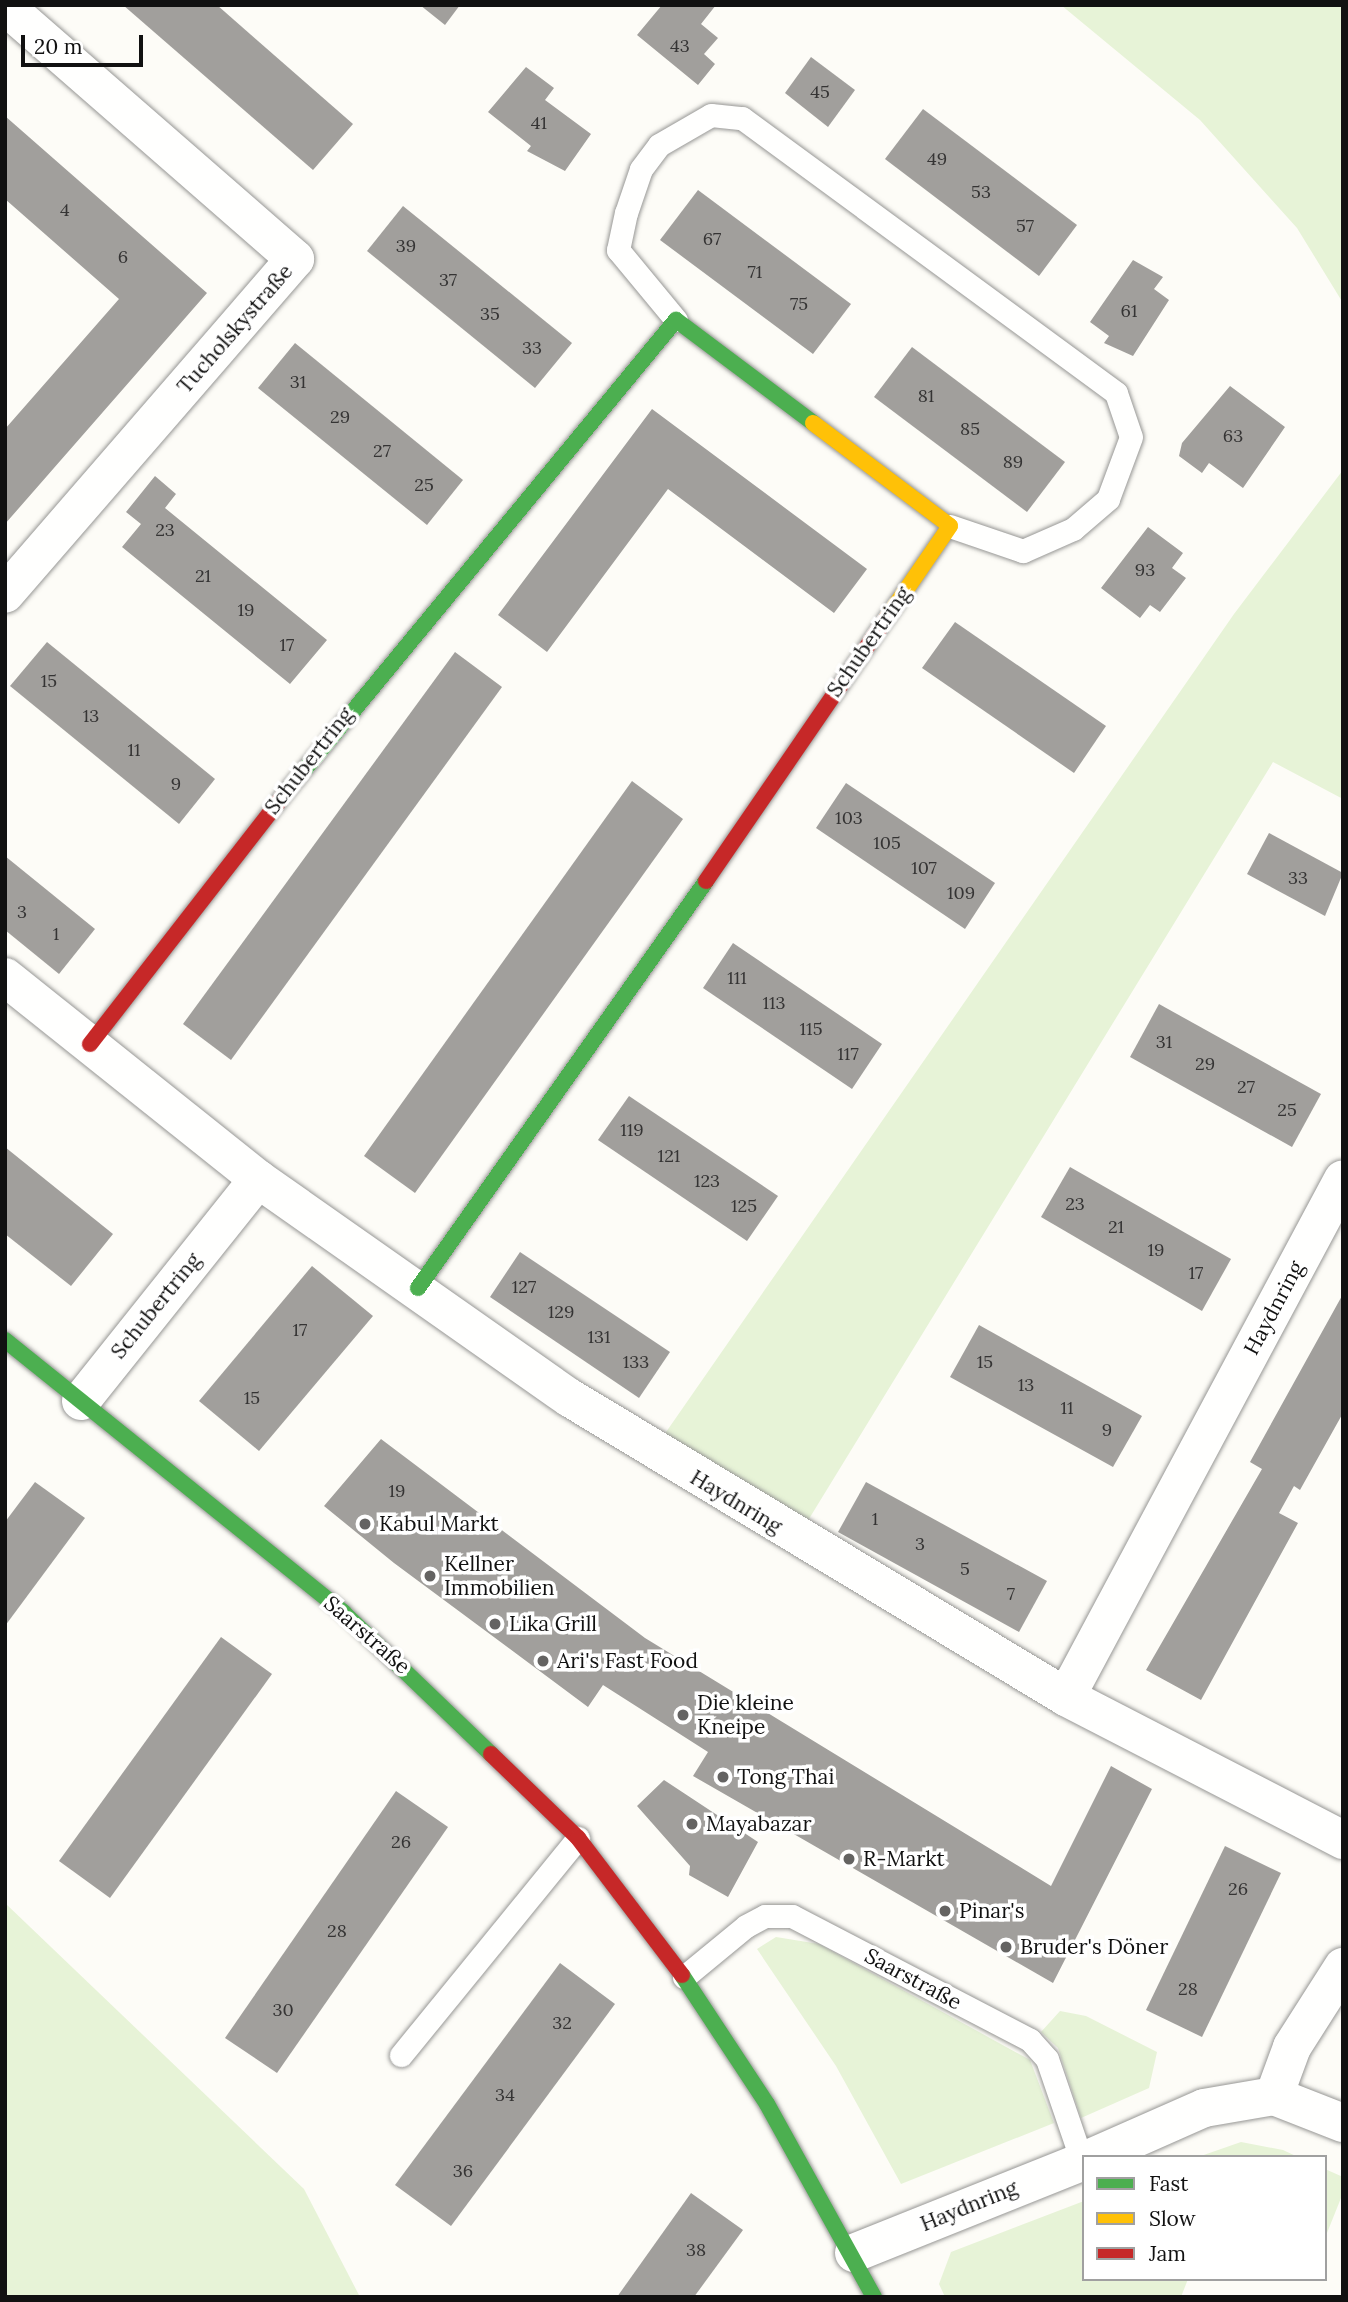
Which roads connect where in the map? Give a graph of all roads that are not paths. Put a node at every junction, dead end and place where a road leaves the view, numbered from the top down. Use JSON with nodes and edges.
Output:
{"nodes":[{"id":1,"x":5,"y":6,"type":"edge"},
{"id":2,"x":676,"y":320,"type":"junction"},
{"id":3,"x":950,"y":526,"type":"junction"},
{"id":4,"x":5,"y":594,"type":"edge"},
{"id":5,"x":5,"y":977,"type":"edge"},
{"id":6,"x":90,"y":1044,"type":"junction"},
{"id":7,"x":258,"y":1179,"type":"junction"},
{"id":8,"x":1343,"y":1179,"type":"edge"},
{"id":9,"x":418,"y":1288,"type":"junction"},
{"id":10,"x":5,"y":1340,"type":"edge"},
{"id":11,"x":81,"y":1401,"type":"junction"},
{"id":12,"x":1066,"y":1697,"type":"junction"},
{"id":13,"x":578,"y":1838,"type":"junction"},
{"id":14,"x":1343,"y":1840,"type":"edge"},
{"id":15,"x":1343,"y":1967,"type":"edge"},
{"id":16,"x":684,"y":1977,"type":"junction"},
{"id":17,"x":401,"y":2055,"type":"dead end"},
{"id":18,"x":1274,"y":2096,"type":"junction"},
{"id":19,"x":1343,"y":2123,"type":"edge"},
{"id":20,"x":1084,"y":2155,"type":"edge"},
{"id":21,"x":1097,"y":2155,"type":"edge"},
{"id":22,"x":1082,"y":2162,"type":"edge"},
{"id":23,"x":854,"y":2253,"type":"junction"},
{"id":24,"x":874,"y":2297,"type":"edge"}],
"edges":[{"from":1,"to":4,"type":"street","name":"Tucholskystraße"},
{"from":2,"to":3,"type":"street"},
{"from":2,"to":3,"type":"lane"},
{"from":2,"to":6,"type":"street","name":"Schubertring"},
{"from":3,"to":9,"type":"street","name":"Schubertring"},
{"from":5,"to":6,"type":"street"},
{"from":6,"to":7,"type":"street"},
{"from":7,"to":9,"type":"street"},
{"from":7,"to":11,"type":"street","name":"Schubertring"},
{"from":8,"to":12,"type":"street","name":"Haydnring"},
{"from":9,"to":12,"type":"street","name":"Haydnring"},
{"from":10,"to":11,"type":"street","name":"Saarstraße"},
{"from":11,"to":13,"type":"street","name":"Saarstraße"},
{"from":12,"to":14,"type":"street","name":"Haydnring"},
{"from":13,"to":16,"type":"street","name":"Saarstraße"},
{"from":13,"to":17,"type":"lane"},
{"from":15,"to":18,"type":"street"},
{"from":16,"to":20,"type":"lane","name":"Saarstraße"},
{"from":16,"to":23,"type":"street","name":"Saarstraße"},
{"from":18,"to":19,"type":"street"},
{"from":18,"to":21,"type":"street","name":"Haydnring"},
{"from":22,"to":23,"type":"street","name":"Haydnring"},
{"from":23,"to":24,"type":"street","name":"Saarstraße"}]}
